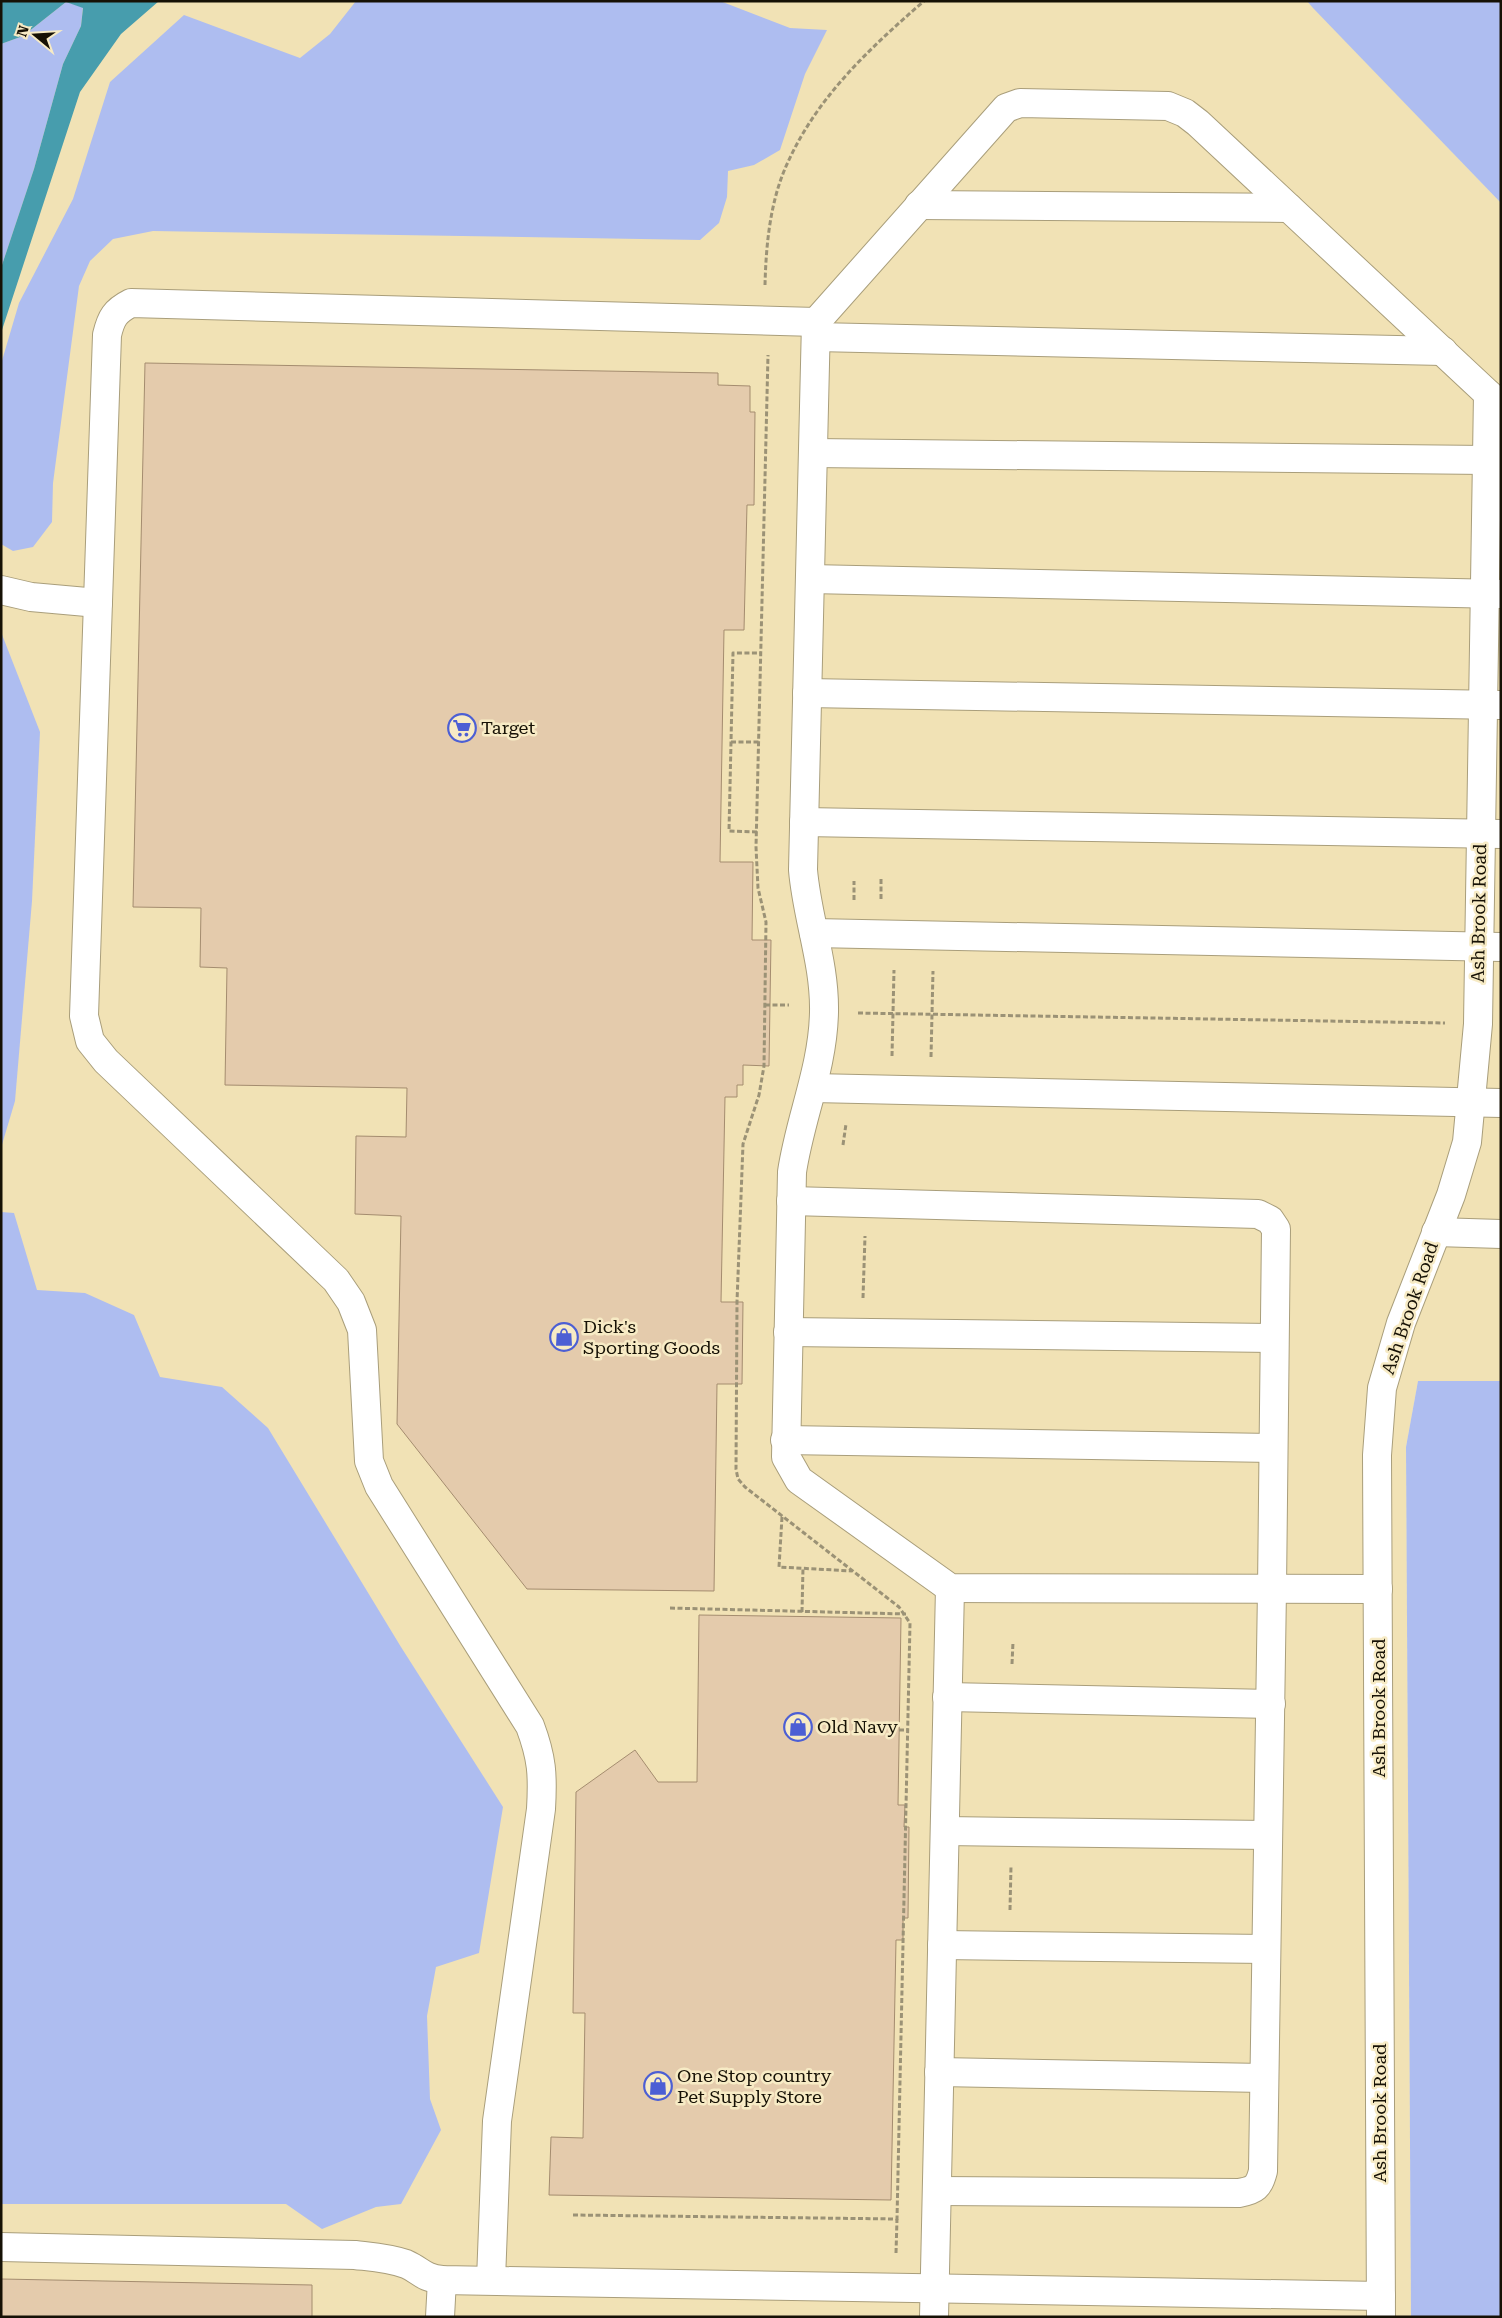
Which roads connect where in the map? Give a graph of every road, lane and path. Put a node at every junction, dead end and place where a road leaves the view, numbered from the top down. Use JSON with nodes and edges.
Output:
{"nodes":[{"id":1,"x":924,"y":1,"type":"edge"},
{"id":2,"x":919,"y":205,"type":"junction"},
{"id":3,"x":1289,"y":208,"type":"junction"},
{"id":4,"x":764,"y":321,"type":"junction"},
{"id":5,"x":816,"y":329,"type":"junction"},
{"id":6,"x":1442,"y":351,"type":"junction"},
{"id":7,"x":1494,"y":400,"type":"edge"},
{"id":8,"x":813,"y":453,"type":"junction"},
{"id":9,"x":1487,"y":460,"type":"junction"},
{"id":10,"x":810,"y":580,"type":"junction"},
{"id":11,"x":1,"y":590,"type":"edge"},
{"id":12,"x":1493,"y":594,"type":"edge"},
{"id":13,"x":98,"y":603,"type":"junction"},
{"id":14,"x":761,"y":653,"type":"dead end"},
{"id":15,"x":807,"y":693,"type":"junction"},
{"id":16,"x":1492,"y":705,"type":"edge"},
{"id":17,"x":731,"y":742,"type":"junction"},
{"id":18,"x":759,"y":742,"type":"dead end"},
{"id":19,"x":804,"y":822,"type":"junction"},
{"id":20,"x":757,"y":832,"type":"dead end"},
{"id":21,"x":1491,"y":834,"type":"edge"},
{"id":22,"x":814,"y":933,"type":"junction"},
{"id":23,"x":1490,"y":947,"type":"edge"},
{"id":24,"x":894,"y":989,"type":"dead end"},
{"id":25,"x":932,"y":992,"type":"dead end"},
{"id":26,"x":765,"y":1005,"type":"dead end"},
{"id":27,"x":792,"y":1006,"type":"dead end"},
{"id":28,"x":856,"y":1013,"type":"dead end"},
{"id":29,"x":894,"y":1014,"type":"junction"},
{"id":30,"x":932,"y":1014,"type":"junction"},
{"id":31,"x":1448,"y":1023,"type":"dead end"},
{"id":32,"x":893,"y":1036,"type":"dead end"},
{"id":33,"x":932,"y":1038,"type":"dead end"},
{"id":34,"x":813,"y":1088,"type":"junction"},
{"id":35,"x":1471,"y":1102,"type":"junction"},
{"id":36,"x":1501,"y":1103,"type":"edge"},
{"id":37,"x":846,"y":1118,"type":"dead end"},
{"id":38,"x":843,"y":1145,"type":"dead end"},
{"id":39,"x":792,"y":1201,"type":"junction"},
{"id":40,"x":867,"y":1203,"type":"junction"},
{"id":41,"x":1436,"y":1232,"type":"junction"},
{"id":42,"x":1501,"y":1234,"type":"edge"},
{"id":43,"x":788,"y":1332,"type":"junction"},
{"id":44,"x":861,"y":1333,"type":"junction"},
{"id":45,"x":1274,"y":1338,"type":"junction"},
{"id":46,"x":785,"y":1440,"type":"junction"},
{"id":47,"x":1273,"y":1448,"type":"junction"},
{"id":48,"x":782,"y":1516,"type":"dead end"},
{"id":49,"x":803,"y":1568,"type":"junction"},
{"id":50,"x":853,"y":1571,"type":"dead end"},
{"id":51,"x":950,"y":1588,"type":"junction"},
{"id":52,"x":1272,"y":1589,"type":"junction"},
{"id":53,"x":1378,"y":1589,"type":"junction"},
{"id":54,"x":670,"y":1608,"type":"dead end"},
{"id":55,"x":802,"y":1612,"type":"junction"},
{"id":56,"x":906,"y":1614,"type":"dead end"},
{"id":57,"x":948,"y":1696,"type":"junction"},
{"id":58,"x":1271,"y":1704,"type":"junction"},
{"id":59,"x":899,"y":1730,"type":"dead end"},
{"id":60,"x":908,"y":1730,"type":"dead end"},
{"id":61,"x":945,"y":1831,"type":"junction"},
{"id":62,"x":1012,"y":1832,"type":"junction"},
{"id":63,"x":1268,"y":1835,"type":"junction"},
{"id":64,"x":942,"y":1945,"type":"junction"},
{"id":65,"x":1010,"y":1946,"type":"junction"},
{"id":66,"x":1266,"y":1950,"type":"junction"},
{"id":67,"x":940,"y":2072,"type":"junction"},
{"id":68,"x":1264,"y":2078,"type":"junction"},
{"id":69,"x":937,"y":2191,"type":"junction"},
{"id":70,"x":1,"y":2247,"type":"edge"},
{"id":71,"x":442,"y":2280,"type":"junction"},
{"id":72,"x":491,"y":2280,"type":"junction"},
{"id":73,"x":935,"y":2288,"type":"junction"},
{"id":74,"x":1381,"y":2306,"type":"edge"},
{"id":75,"x":440,"y":2317,"type":"edge"},
{"id":76,"x":934,"y":2317,"type":"edge"}],
"edges":[{"from":1,"to":4,"type":"path"},
{"from":2,"to":3,"type":"street"},
{"from":2,"to":3,"type":"street"},
{"from":2,"to":5,"type":"street"},
{"from":3,"to":6,"type":"street"},
{"from":4,"to":5,"type":"street"},
{"from":4,"to":13,"type":"street"},
{"from":5,"to":6,"type":"street"},
{"from":5,"to":8,"type":"street"},
{"from":6,"to":7,"type":"street"},
{"from":7,"to":9,"type":"street","name":"Ash Brook Road"},
{"from":8,"to":9,"type":"street"},
{"from":8,"to":10,"type":"street"},
{"from":9,"to":12,"type":"street","name":"Ash Brook Road"},
{"from":10,"to":12,"type":"street"},
{"from":10,"to":15,"type":"street"},
{"from":11,"to":13,"type":"street"},
{"from":12,"to":16,"type":"street","name":"Ash Brook Road"},
{"from":13,"to":72,"type":"street"},
{"from":14,"to":17,"type":"path"},
{"from":15,"to":16,"type":"street"},
{"from":15,"to":19,"type":"street"},
{"from":16,"to":21,"type":"street","name":"Ash Brook Road"},
{"from":17,"to":18,"type":"path"},
{"from":17,"to":20,"type":"path"},
{"from":19,"to":21,"type":"street"},
{"from":19,"to":22,"type":"street"},
{"from":21,"to":23,"type":"street","name":"Ash Brook Road"},
{"from":22,"to":23,"type":"street"},
{"from":22,"to":34,"type":"street"},
{"from":23,"to":35,"type":"street","name":"Ash Brook Road"},
{"from":24,"to":29,"type":"path"},
{"from":25,"to":30,"type":"path"},
{"from":26,"to":27,"type":"path"},
{"from":28,"to":29,"type":"path"},
{"from":29,"to":30,"type":"path"},
{"from":29,"to":32,"type":"path"},
{"from":30,"to":31,"type":"path"},
{"from":30,"to":33,"type":"path"},
{"from":34,"to":35,"type":"street"},
{"from":34,"to":39,"type":"street"},
{"from":35,"to":36,"type":"street"},
{"from":35,"to":41,"type":"street","name":"Ash Brook Road"},
{"from":37,"to":38,"type":"path"},
{"from":39,"to":40,"type":"street"},
{"from":39,"to":43,"type":"street"},
{"from":40,"to":44,"type":"path"},
{"from":40,"to":45,"type":"street"},
{"from":41,"to":42,"type":"street"},
{"from":41,"to":53,"type":"street","name":"Ash Brook Road"},
{"from":43,"to":44,"type":"street"},
{"from":43,"to":46,"type":"street"},
{"from":44,"to":45,"type":"street"},
{"from":45,"to":47,"type":"street"},
{"from":46,"to":47,"type":"street"},
{"from":46,"to":51,"type":"street"},
{"from":47,"to":52,"type":"street"},
{"from":48,"to":49,"type":"path"},
{"from":49,"to":50,"type":"path"},
{"from":49,"to":55,"type":"path"},
{"from":51,"to":52,"type":"street"},
{"from":51,"to":57,"type":"street"},
{"from":52,"to":53,"type":"street"},
{"from":52,"to":58,"type":"street"},
{"from":53,"to":74,"type":"street","name":"Ash Brook Road"},
{"from":54,"to":55,"type":"path"},
{"from":55,"to":56,"type":"path"},
{"from":57,"to":58,"type":"street"},
{"from":57,"to":61,"type":"street"},
{"from":58,"to":63,"type":"street"},
{"from":59,"to":60,"type":"path"},
{"from":61,"to":62,"type":"street"},
{"from":61,"to":64,"type":"street"},
{"from":62,"to":63,"type":"street"},
{"from":62,"to":65,"type":"path"},
{"from":63,"to":66,"type":"street"},
{"from":64,"to":65,"type":"street"},
{"from":64,"to":67,"type":"street"},
{"from":65,"to":66,"type":"street"},
{"from":66,"to":68,"type":"street"},
{"from":67,"to":68,"type":"street"},
{"from":67,"to":69,"type":"street"},
{"from":68,"to":69,"type":"street"},
{"from":69,"to":73,"type":"street"},
{"from":70,"to":71,"type":"street"},
{"from":71,"to":72,"type":"street"},
{"from":71,"to":75,"type":"street"},
{"from":72,"to":73,"type":"street"},
{"from":73,"to":74,"type":"street"},
{"from":73,"to":76,"type":"street"}]}
